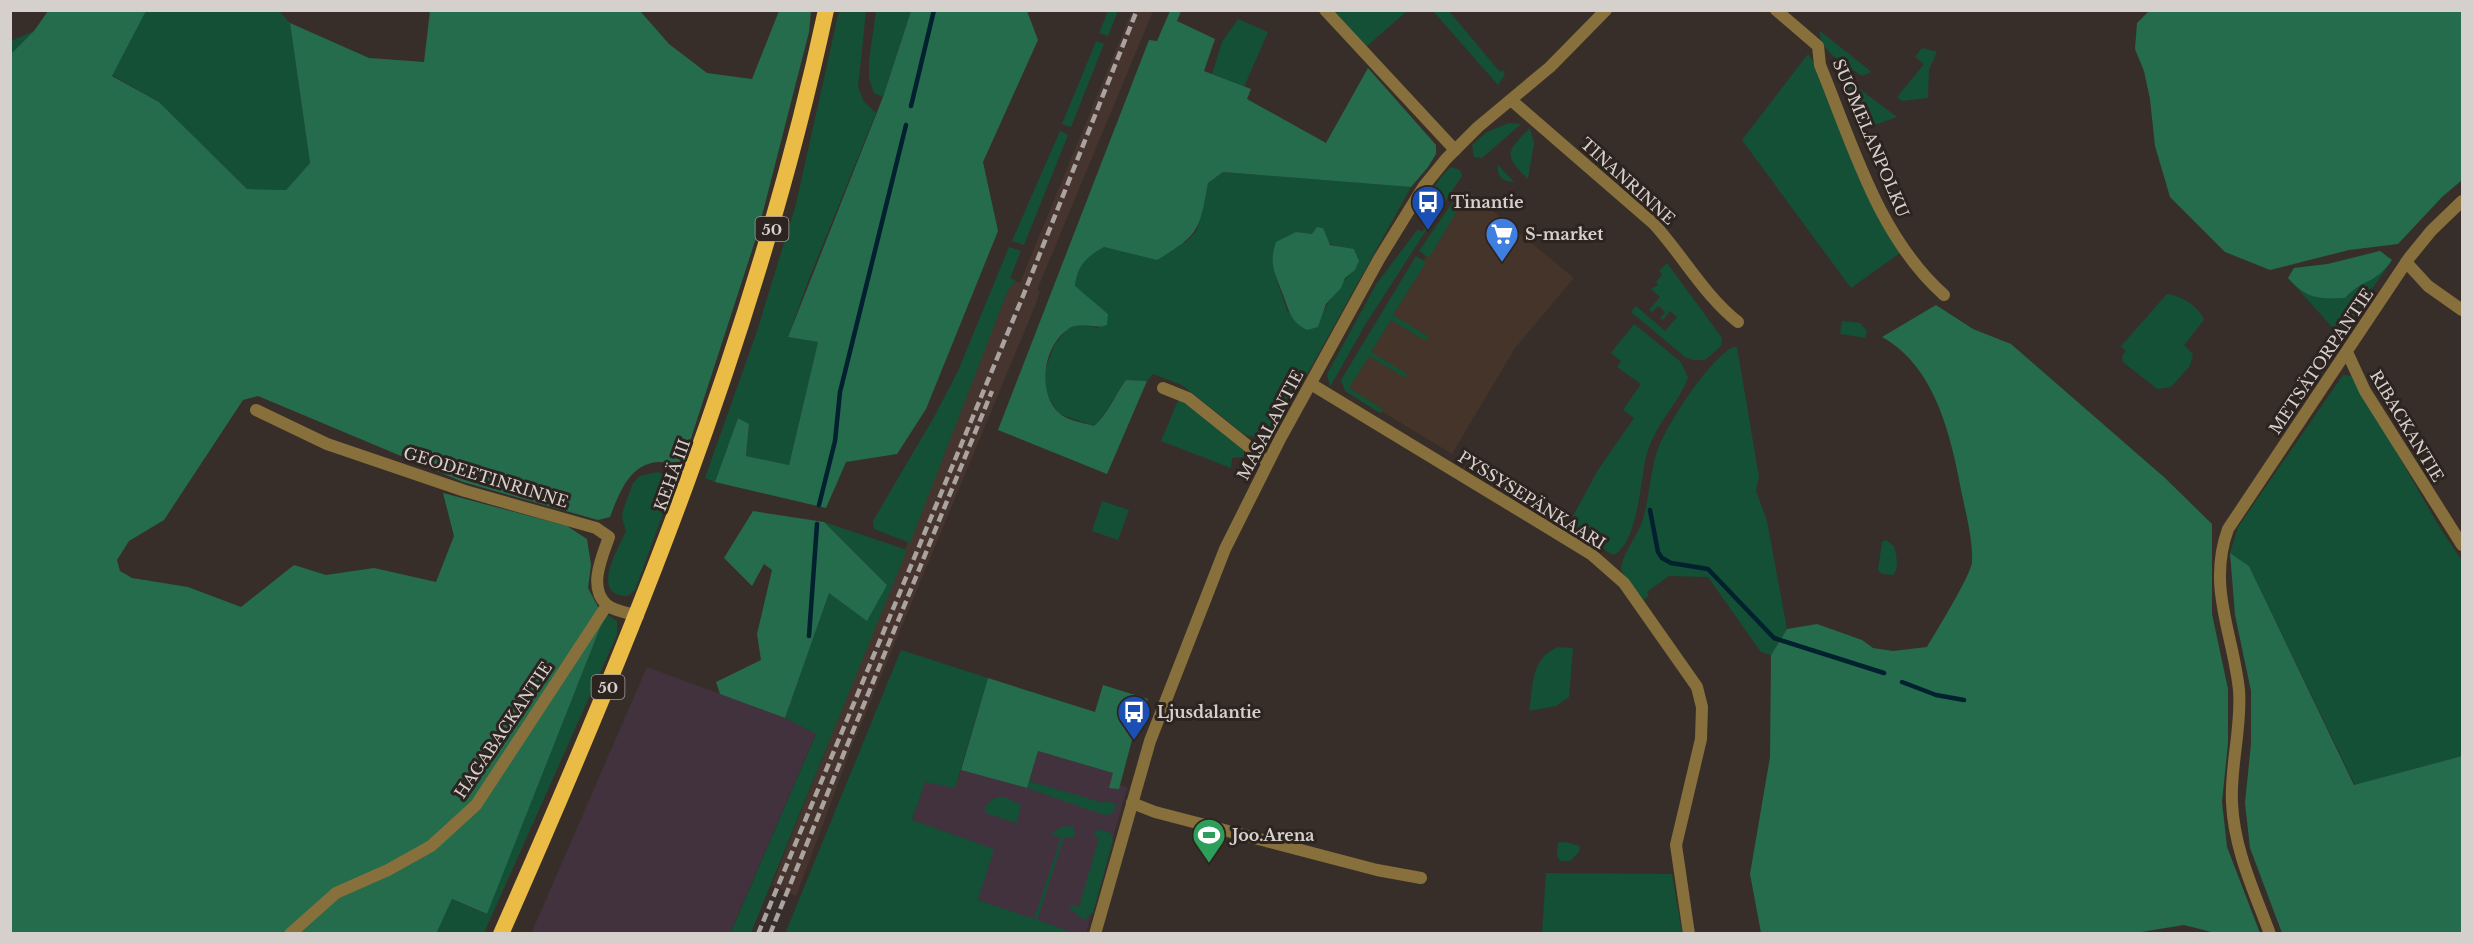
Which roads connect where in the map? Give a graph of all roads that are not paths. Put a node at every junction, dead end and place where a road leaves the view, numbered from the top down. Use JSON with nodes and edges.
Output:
{"nodes":[{"id":1,"x":825,"y":10,"type":"edge"},
{"id":2,"x":1325,"y":10,"type":"edge"},
{"id":3,"x":1606,"y":10,"type":"edge"},
{"id":4,"x":1776,"y":10,"type":"edge"},
{"id":5,"x":1511,"y":100,"type":"junction"},
{"id":6,"x":1455,"y":150,"type":"junction"},
{"id":7,"x":2463,"y":201,"type":"edge"},
{"id":8,"x":2406,"y":262,"type":"junction"},
{"id":9,"x":1944,"y":295,"type":"dead end"},
{"id":10,"x":2463,"y":310,"type":"edge"},
{"id":11,"x":1738,"y":322,"type":"dead end"},
{"id":12,"x":2347,"y":352,"type":"junction"},
{"id":13,"x":1311,"y":384,"type":"junction"},
{"id":14,"x":1163,"y":388,"type":"dead end"},
{"id":15,"x":256,"y":410,"type":"dead end"},
{"id":16,"x":1268,"y":462,"type":"junction"},
{"id":17,"x":2463,"y":545,"type":"edge"},
{"id":18,"x":607,"y":605,"type":"junction"},
{"id":19,"x":638,"y":616,"type":"junction"},
{"id":20,"x":1132,"y":803,"type":"junction"},
{"id":21,"x":1421,"y":878,"type":"dead end"},
{"id":22,"x":290,"y":933,"type":"edge"},
{"id":23,"x":501,"y":933,"type":"edge"},
{"id":24,"x":1095,"y":933,"type":"edge"},
{"id":25,"x":1689,"y":933,"type":"edge"},
{"id":26,"x":2270,"y":933,"type":"edge"}],
"edges":[{"from":1,"to":19,"type":"highway","name":"KEHÄ III","number":"50"},
{"from":2,"to":6,"type":"street"},
{"from":3,"to":5,"type":"street","name":"MASALANTIE"},
{"from":4,"to":9,"type":"street","name":"SUOMELANPOLKU"},
{"from":5,"to":6,"type":"street","name":"MASALANTIE"},
{"from":5,"to":11,"type":"street","name":"TINANRINNE"},
{"from":6,"to":13,"type":"street","name":"MASALANTIE"},
{"from":7,"to":8,"type":"street","name":"METSÄTORPANTIE"},
{"from":8,"to":10,"type":"street"},
{"from":8,"to":12,"type":"street","name":"METSÄTORPANTIE"},
{"from":12,"to":17,"type":"street","name":"RIBACKANTIE"},
{"from":12,"to":26,"type":"street","name":"METSÄTORPANTIE"},
{"from":13,"to":16,"type":"street","name":"MASALANTIE"},
{"from":13,"to":25,"type":"street","name":"PYSSYSEPÄNKAARI"},
{"from":14,"to":16,"type":"street"},
{"from":15,"to":18,"type":"street","name":"GEODEETINRINNE"},
{"from":16,"to":20,"type":"street","name":"MASALANTIE"},
{"from":18,"to":19,"type":"street"},
{"from":18,"to":22,"type":"street","name":"HAGABACKANTIE"},
{"from":19,"to":23,"type":"highway","name":"KEHÄ III","number":"50"},
{"from":20,"to":21,"type":"street"},
{"from":20,"to":24,"type":"street","name":"MASALANTIE"}]}
